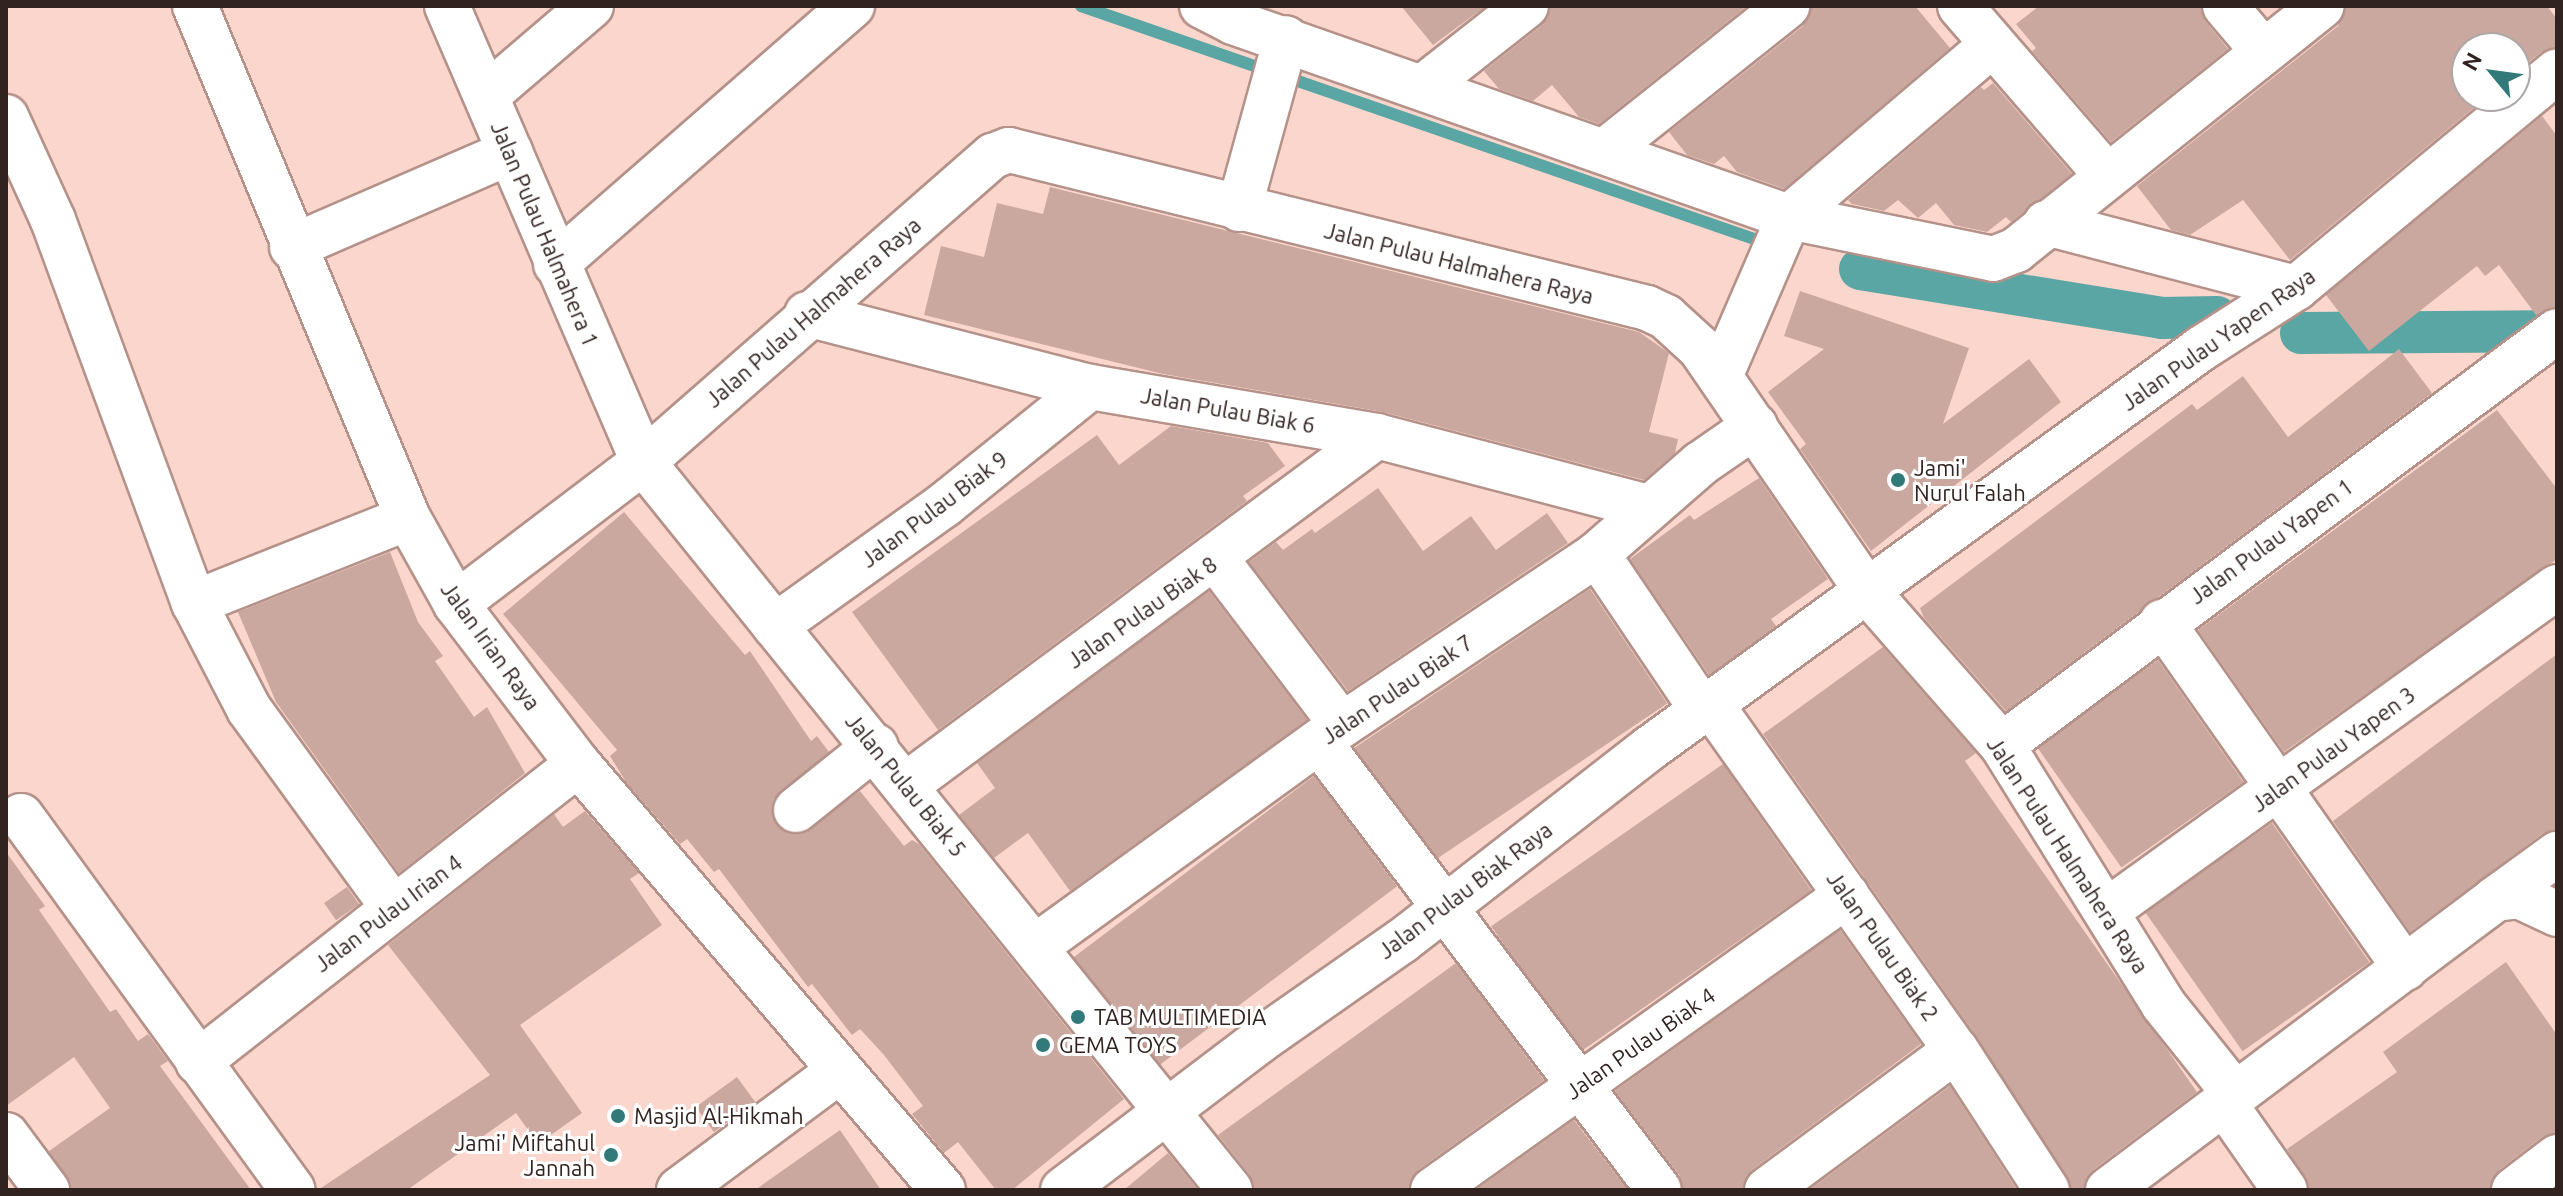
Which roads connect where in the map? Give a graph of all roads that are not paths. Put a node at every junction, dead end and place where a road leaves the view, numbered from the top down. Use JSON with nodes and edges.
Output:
{"nodes":[{"id":1,"x":195,"y":6,"type":"edge"},
{"id":2,"x":447,"y":6,"type":"edge"},
{"id":3,"x":591,"y":6,"type":"edge"},
{"id":4,"x":852,"y":6,"type":"edge"},
{"id":5,"x":1526,"y":6,"type":"edge"},
{"id":6,"x":1787,"y":6,"type":"edge"},
{"id":7,"x":1960,"y":6,"type":"edge"},
{"id":8,"x":2225,"y":6,"type":"edge"},
{"id":9,"x":2322,"y":6,"type":"edge"},
{"id":10,"x":1229,"y":11,"type":"edge"},
{"id":11,"x":1992,"y":45,"type":"junction"},
{"id":12,"x":2263,"y":51,"type":"junction"},
{"id":13,"x":1277,"y":65,"type":"junction"},
{"id":14,"x":2557,"y":71,"type":"edge"},
{"id":15,"x":1423,"y":87,"type":"junction"},
{"id":16,"x":487,"y":95,"type":"junction"},
{"id":17,"x":6,"y":117,"type":"edge"},
{"id":18,"x":1605,"y":151,"type":"junction"},
{"id":19,"x":510,"y":152,"type":"junction"},
{"id":20,"x":2107,"y":176,"type":"junction"},
{"id":21,"x":6,"y":189,"type":"edge"},
{"id":22,"x":1239,"y":209,"type":"junction"},
{"id":23,"x":53,"y":220,"type":"junction"},
{"id":24,"x":2046,"y":223,"type":"junction"},
{"id":25,"x":1787,"y":224,"type":"junction"},
{"id":26,"x":292,"y":247,"type":"junction"},
{"id":27,"x":556,"y":264,"type":"junction"},
{"id":28,"x":2280,"y":298,"type":"junction"},
{"id":29,"x":807,"y":314,"type":"junction"},
{"id":30,"x":2550,"y":336,"type":"edge"},
{"id":31,"x":1721,"y":374,"type":"junction"},
{"id":32,"x":1090,"y":387,"type":"junction"},
{"id":33,"x":1755,"y":426,"type":"junction"},
{"id":34,"x":1377,"y":436,"type":"junction"},
{"id":35,"x":643,"y":462,"type":"junction"},
{"id":36,"x":1648,"y":507,"type":"junction"},
{"id":37,"x":408,"y":518,"type":"junction"},
{"id":38,"x":1597,"y":554,"type":"junction"},
{"id":39,"x":1216,"y":559,"type":"junction"},
{"id":40,"x":2557,"y":587,"type":"edge"},
{"id":41,"x":1867,"y":591,"type":"junction"},
{"id":42,"x":194,"y":603,"type":"junction"},
{"id":43,"x":456,"y":604,"type":"junction"},
{"id":44,"x":2162,"y":622,"type":"junction"},
{"id":45,"x":775,"y":626,"type":"junction"},
{"id":46,"x":1707,"y":708,"type":"junction"},
{"id":47,"x":1330,"y":734,"type":"junction"},
{"id":48,"x":2002,"y":745,"type":"junction"},
{"id":49,"x":876,"y":746,"type":"junction"},
{"id":50,"x":578,"y":764,"type":"junction"},
{"id":51,"x":906,"y":785,"type":"junction"},
{"id":52,"x":2281,"y":786,"type":"junction"},
{"id":53,"x":796,"y":810,"type":"dead end"},
{"id":54,"x":21,"y":816,"type":"dead end"},
{"id":55,"x":2557,"y":854,"type":"edge"},
{"id":56,"x":1847,"y":895,"type":"junction"},
{"id":57,"x":2495,"y":899,"type":"junction"},
{"id":58,"x":392,"y":906,"type":"junction"},
{"id":59,"x":1443,"y":908,"type":"junction"},
{"id":60,"x":2108,"y":910,"type":"junction"},
{"id":61,"x":2557,"y":914,"type":"edge"},
{"id":62,"x":1035,"y":947,"type":"junction"},
{"id":63,"x":2405,"y":968,"type":"junction"},
{"id":64,"x":1956,"y":1050,"type":"junction"},
{"id":65,"x":198,"y":1062,"type":"junction"},
{"id":66,"x":839,"y":1071,"type":"junction"},
{"id":67,"x":1581,"y":1085,"type":"junction"},
{"id":68,"x":2229,"y":1099,"type":"junction"},
{"id":69,"x":1164,"y":1112,"type":"junction"},
{"id":70,"x":6,"y":1135,"type":"edge"},
{"id":71,"x":2557,"y":1157,"type":"edge"},
{"id":72,"x":47,"y":1190,"type":"edge"},
{"id":73,"x":293,"y":1190,"type":"edge"},
{"id":74,"x":679,"y":1190,"type":"edge"},
{"id":75,"x":943,"y":1190,"type":"edge"},
{"id":76,"x":1063,"y":1190,"type":"edge"},
{"id":77,"x":1230,"y":1190,"type":"edge"},
{"id":78,"x":1433,"y":1190,"type":"edge"},
{"id":79,"x":1659,"y":1190,"type":"edge"},
{"id":80,"x":1767,"y":1190,"type":"edge"},
{"id":81,"x":2047,"y":1190,"type":"edge"},
{"id":82,"x":2108,"y":1190,"type":"edge"},
{"id":83,"x":2285,"y":1190,"type":"edge"},
{"id":84,"x":2514,"y":1190,"type":"edge"}],
"edges":[{"from":1,"to":26,"type":"street","name":"Jalan Irian Raya"},
{"from":2,"to":16,"type":"street","name":"Jalan Pulau Halmahera 1"},
{"from":3,"to":16,"type":"street"},
{"from":4,"to":27,"type":"street"},
{"from":5,"to":15,"type":"street"},
{"from":6,"to":18,"type":"street"},
{"from":7,"to":11,"type":"street"},
{"from":8,"to":12,"type":"street"},
{"from":9,"to":12,"type":"street"},
{"from":10,"to":13,"type":"street"},
{"from":11,"to":20,"type":"street"},
{"from":11,"to":25,"type":"street"},
{"from":12,"to":20,"type":"street"},
{"from":13,"to":15,"type":"street"},
{"from":13,"to":22,"type":"street"},
{"from":14,"to":28,"type":"street","name":"Jalan Pulau Yapen Raya"},
{"from":15,"to":18,"type":"street"},
{"from":16,"to":19,"type":"street","name":"Jalan Pulau Halmahera 1"},
{"from":17,"to":23,"type":"street"},
{"from":18,"to":25,"type":"street"},
{"from":19,"to":26,"type":"street"},
{"from":19,"to":27,"type":"street","name":"Jalan Pulau Halmahera 1"},
{"from":20,"to":24,"type":"street"},
{"from":21,"to":23,"type":"street"},
{"from":22,"to":29,"type":"street","name":"Jalan Pulau Halmahera Raya"},
{"from":22,"to":31,"type":"street","name":"Jalan Pulau Halmahera Raya"},
{"from":23,"to":42,"type":"street"},
{"from":24,"to":25,"type":"street"},
{"from":24,"to":28,"type":"street"},
{"from":25,"to":31,"type":"street"},
{"from":26,"to":37,"type":"street","name":"Jalan Irian Raya"},
{"from":27,"to":35,"type":"street","name":"Jalan Pulau Halmahera 1"},
{"from":28,"to":41,"type":"street","name":"Jalan Pulau Yapen Raya"},
{"from":29,"to":32,"type":"street","name":"Jalan Pulau Biak 6"},
{"from":29,"to":35,"type":"street","name":"Jalan Pulau Halmahera Raya"},
{"from":30,"to":44,"type":"street","name":"Jalan Pulau Yapen 1"},
{"from":31,"to":33,"type":"street","name":"Jalan Pulau Halmahera Raya"},
{"from":32,"to":34,"type":"street","name":"Jalan Pulau Biak 6"},
{"from":32,"to":45,"type":"street","name":"Jalan Pulau Biak 9"},
{"from":33,"to":36,"type":"street","name":"Jalan Pulau Biak 7"},
{"from":33,"to":41,"type":"street","name":"Jalan Pulau Halmahera Raya"},
{"from":34,"to":36,"type":"street","name":"Jalan Pulau Biak 6"},
{"from":34,"to":39,"type":"street","name":"Jalan Pulau Biak 8"},
{"from":35,"to":43,"type":"street","name":"Jalan Pulau Halmahera Raya"},
{"from":35,"to":45,"type":"street","name":"Jalan Pulau Biak 5"},
{"from":36,"to":38,"type":"street","name":"Jalan Pulau Biak 7"},
{"from":37,"to":42,"type":"street"},
{"from":37,"to":43,"type":"street","name":"Jalan Irian Raya"},
{"from":38,"to":46,"type":"street"},
{"from":38,"to":47,"type":"street","name":"Jalan Pulau Biak 7"},
{"from":39,"to":47,"type":"street"},
{"from":39,"to":51,"type":"street","name":"Jalan Pulau Biak 8"},
{"from":40,"to":52,"type":"street","name":"Jalan Pulau Yapen 3"},
{"from":41,"to":46,"type":"street","name":"Jalan Pulau Biak Raya"},
{"from":41,"to":48,"type":"street","name":"Jalan Pulau Halmahera Raya"},
{"from":42,"to":58,"type":"street"},
{"from":43,"to":50,"type":"street","name":"Jalan Irian Raya"},
{"from":44,"to":48,"type":"street","name":"Jalan Pulau Yapen 1"},
{"from":44,"to":52,"type":"street"},
{"from":45,"to":49,"type":"street","name":"Jalan Pulau Biak 5"},
{"from":46,"to":56,"type":"street","name":"Jalan Pulau Biak 2"},
{"from":46,"to":59,"type":"street","name":"Jalan Pulau Biak Raya"},
{"from":47,"to":59,"type":"street"},
{"from":47,"to":62,"type":"street","name":"Jalan Pulau Biak 7"},
{"from":48,"to":60,"type":"street","name":"Jalan Pulau Halmahera Raya"},
{"from":49,"to":51,"type":"street","name":"Jalan Pulau Biak 5"},
{"from":49,"to":53,"type":"street"},
{"from":50,"to":58,"type":"street","name":"Jalan Pulau Irian 4"},
{"from":50,"to":66,"type":"street","name":"Jalan Irian Raya"},
{"from":51,"to":62,"type":"street","name":"Jalan Pulau Biak 5"},
{"from":52,"to":60,"type":"street","name":"Jalan Pulau Yapen 3"},
{"from":52,"to":63,"type":"street"},
{"from":54,"to":65,"type":"street"},
{"from":55,"to":57,"type":"street"},
{"from":56,"to":64,"type":"street","name":"Jalan Pulau Biak 2"},
{"from":56,"to":67,"type":"street","name":"Jalan Pulau Biak 4"},
{"from":57,"to":61,"type":"street"},
{"from":57,"to":63,"type":"street"},
{"from":58,"to":65,"type":"street","name":"Jalan Pulau Irian 4"},
{"from":59,"to":67,"type":"street"},
{"from":59,"to":69,"type":"street","name":"Jalan Pulau Biak Raya"},
{"from":60,"to":68,"type":"street","name":"Jalan Pulau Halmahera Raya"},
{"from":62,"to":69,"type":"street","name":"Jalan Pulau Biak 5"},
{"from":63,"to":68,"type":"street"},
{"from":64,"to":80,"type":"street"},
{"from":64,"to":81,"type":"street","name":"Jalan Pulau Biak 2"},
{"from":65,"to":73,"type":"street"},
{"from":66,"to":74,"type":"street"},
{"from":66,"to":75,"type":"street","name":"Jalan Irian Raya"},
{"from":67,"to":78,"type":"street","name":"Jalan Pulau Biak 4"},
{"from":67,"to":79,"type":"street"},
{"from":68,"to":82,"type":"street"},
{"from":68,"to":83,"type":"street","name":"Jalan Pulau Halmahera Raya"},
{"from":69,"to":76,"type":"street","name":"Jalan Pulau Biak Raya"},
{"from":69,"to":77,"type":"street","name":"Jalan Pulau Biak 5"},
{"from":70,"to":72,"type":"street"},
{"from":71,"to":84,"type":"street"}]}
